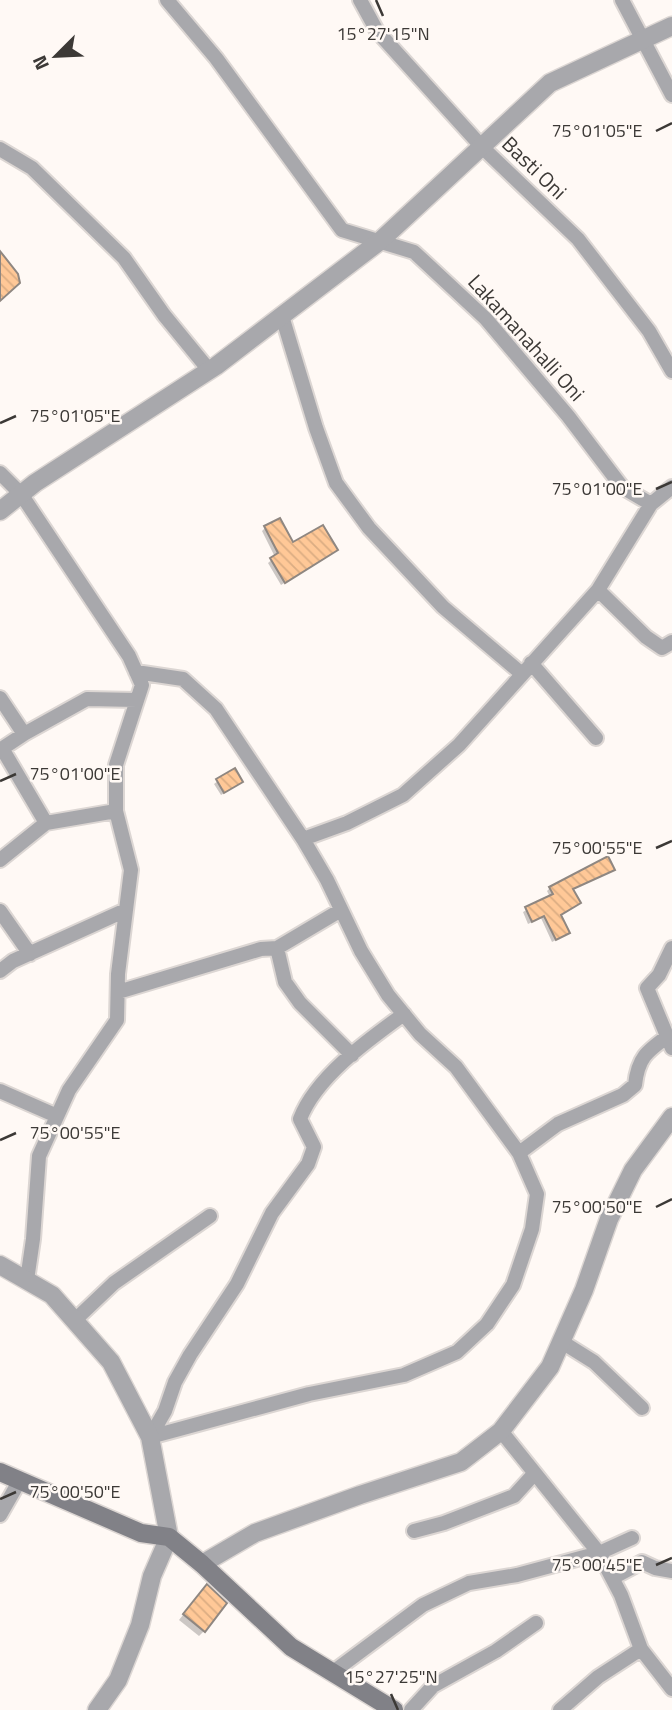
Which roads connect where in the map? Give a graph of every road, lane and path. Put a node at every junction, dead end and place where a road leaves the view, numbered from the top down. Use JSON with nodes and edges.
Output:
{"nodes":[{"id":1,"x":167,"y":0,"type":"edge"},
{"id":2,"x":360,"y":0,"type":"edge"},
{"id":3,"x":622,"y":0,"type":"edge"},
{"id":4,"x":672,"y":26,"type":"edge"},
{"id":5,"x":642,"y":40,"type":"junction"},
{"id":6,"x":672,"y":94,"type":"edge"},
{"id":7,"x":482,"y":147,"type":"junction"},
{"id":8,"x":0,"y":149,"type":"edge"},
{"id":9,"x":380,"y":241,"type":"junction"},
{"id":10,"x":282,"y":316,"type":"junction"},
{"id":11,"x":209,"y":370,"type":"junction"},
{"id":12,"x":672,"y":371,"type":"edge"},
{"id":13,"x":0,"y":473,"type":"edge"},
{"id":14,"x":672,"y":487,"type":"edge"},
{"id":15,"x":20,"y":495,"type":"junction"},
{"id":16,"x":652,"y":504,"type":"junction"},
{"id":17,"x":0,"y":511,"type":"edge"},
{"id":18,"x":598,"y":590,"type":"junction"},
{"id":19,"x":672,"y":642,"type":"edge"},
{"id":20,"x":527,"y":668,"type":"junction"},
{"id":21,"x":136,"y":672,"type":"junction"},
{"id":22,"x":0,"y":698,"type":"edge"},
{"id":23,"x":137,"y":700,"type":"junction"},
{"id":24,"x":24,"y":734,"type":"junction"},
{"id":25,"x":596,"y":738,"type":"dead end"},
{"id":26,"x":1,"y":750,"type":"edge"},
{"id":27,"x":116,"y":811,"type":"junction"},
{"id":28,"x":46,"y":823,"type":"junction"},
{"id":29,"x":303,"y":839,"type":"junction"},
{"id":30,"x":0,"y":860,"type":"edge"},
{"id":31,"x":341,"y":909,"type":"junction"},
{"id":32,"x":126,"y":910,"type":"junction"},
{"id":33,"x":0,"y":911,"type":"edge"},
{"id":34,"x":277,"y":948,"type":"junction"},
{"id":35,"x":672,"y":948,"type":"edge"},
{"id":36,"x":30,"y":954,"type":"junction"},
{"id":37,"x":0,"y":971,"type":"edge"},
{"id":38,"x":118,"y":992,"type":"junction"},
{"id":39,"x":404,"y":1014,"type":"junction"},
{"id":40,"x":670,"y":1042,"type":"edge"},
{"id":41,"x":352,"y":1055,"type":"junction"},
{"id":42,"x":0,"y":1091,"type":"edge"},
{"id":43,"x":57,"y":1116,"type":"junction"},
{"id":44,"x":672,"y":1117,"type":"edge"},
{"id":45,"x":519,"y":1153,"type":"junction"},
{"id":46,"x":210,"y":1216,"type":"dead end"},
{"id":47,"x":0,"y":1265,"type":"edge"},
{"id":48,"x":27,"y":1280,"type":"junction"},
{"id":49,"x":74,"y":1321,"type":"junction"},
{"id":50,"x":562,"y":1342,"type":"junction"},
{"id":51,"x":642,"y":1408,"type":"dead end"},
{"id":52,"x":501,"y":1431,"type":"junction"},
{"id":53,"x":150,"y":1437,"type":"junction"},
{"id":54,"x":0,"y":1472,"type":"edge"},
{"id":55,"x":534,"y":1474,"type":"junction"},
{"id":56,"x":20,"y":1480,"type":"junction"},
{"id":57,"x":0,"y":1515,"type":"edge"},
{"id":58,"x":414,"y":1531,"type":"dead end"},
{"id":59,"x":169,"y":1537,"type":"junction"},
{"id":60,"x":632,"y":1538,"type":"dead end"},
{"id":61,"x":599,"y":1553,"type":"junction"},
{"id":62,"x":202,"y":1564,"type":"junction"},
{"id":63,"x":672,"y":1571,"type":"edge"},
{"id":64,"x":612,"y":1578,"type":"junction"},
{"id":65,"x":536,"y":1623,"type":"dead end"},
{"id":66,"x":641,"y":1649,"type":"junction"},
{"id":67,"x":333,"y":1672,"type":"junction"},
{"id":68,"x":672,"y":1689,"type":"edge"},
{"id":69,"x":97,"y":1710,"type":"edge"},
{"id":70,"x":394,"y":1710,"type":"edge"},
{"id":71,"x":411,"y":1710,"type":"edge"},
{"id":72,"x":560,"y":1710,"type":"edge"}],
"edges":[{"from":1,"to":9,"type":"street","name":"Lakamanahalli Oni"},
{"from":2,"to":7,"type":"street","name":"Basti Oni"},
{"from":3,"to":5,"type":"street"},
{"from":4,"to":5,"type":"street"},
{"from":5,"to":6,"type":"street"},
{"from":5,"to":7,"type":"street"},
{"from":7,"to":9,"type":"street"},
{"from":7,"to":12,"type":"street","name":"Basti Oni"},
{"from":8,"to":11,"type":"street"},
{"from":9,"to":10,"type":"street"},
{"from":9,"to":16,"type":"street","name":"Lakamanahalli Oni"},
{"from":10,"to":11,"type":"street"},
{"from":10,"to":20,"type":"street"},
{"from":11,"to":15,"type":"street"},
{"from":13,"to":15,"type":"street"},
{"from":14,"to":16,"type":"street"},
{"from":15,"to":17,"type":"street"},
{"from":15,"to":21,"type":"street"},
{"from":16,"to":18,"type":"street"},
{"from":18,"to":19,"type":"street"},
{"from":18,"to":20,"type":"street"},
{"from":20,"to":25,"type":"street"},
{"from":20,"to":29,"type":"street"},
{"from":21,"to":23,"type":"street"},
{"from":21,"to":29,"type":"street"},
{"from":22,"to":24,"type":"street"},
{"from":23,"to":24,"type":"street"},
{"from":23,"to":27,"type":"street"},
{"from":24,"to":26,"type":"street"},
{"from":26,"to":28,"type":"street"},
{"from":27,"to":28,"type":"street"},
{"from":27,"to":32,"type":"street"},
{"from":28,"to":30,"type":"street"},
{"from":29,"to":31,"type":"street"},
{"from":31,"to":34,"type":"street"},
{"from":31,"to":39,"type":"street"},
{"from":32,"to":36,"type":"street"},
{"from":32,"to":38,"type":"street"},
{"from":33,"to":36,"type":"street"},
{"from":34,"to":38,"type":"street"},
{"from":34,"to":41,"type":"street"},
{"from":35,"to":40,"type":"street"},
{"from":36,"to":37,"type":"street"},
{"from":38,"to":43,"type":"street"},
{"from":39,"to":41,"type":"street"},
{"from":39,"to":45,"type":"street"},
{"from":40,"to":45,"type":"street"},
{"from":41,"to":53,"type":"street"},
{"from":42,"to":43,"type":"street"},
{"from":43,"to":48,"type":"street"},
{"from":44,"to":50,"type":"street"},
{"from":45,"to":53,"type":"street"},
{"from":46,"to":49,"type":"street"},
{"from":47,"to":48,"type":"street"},
{"from":48,"to":49,"type":"street"},
{"from":49,"to":53,"type":"street"},
{"from":50,"to":51,"type":"street"},
{"from":50,"to":52,"type":"street"},
{"from":52,"to":55,"type":"street"},
{"from":52,"to":62,"type":"street"},
{"from":53,"to":59,"type":"street"},
{"from":54,"to":56,"type":"main road"},
{"from":55,"to":58,"type":"street"},
{"from":55,"to":61,"type":"street"},
{"from":56,"to":57,"type":"street"},
{"from":56,"to":59,"type":"main road"},
{"from":59,"to":62,"type":"main road"},
{"from":59,"to":69,"type":"street"},
{"from":60,"to":61,"type":"street"},
{"from":61,"to":64,"type":"street"},
{"from":61,"to":67,"type":"street"},
{"from":62,"to":67,"type":"main road"},
{"from":63,"to":64,"type":"street"},
{"from":64,"to":66,"type":"street"},
{"from":65,"to":71,"type":"street"},
{"from":66,"to":68,"type":"street"},
{"from":66,"to":72,"type":"street"},
{"from":67,"to":70,"type":"main road"}]}
